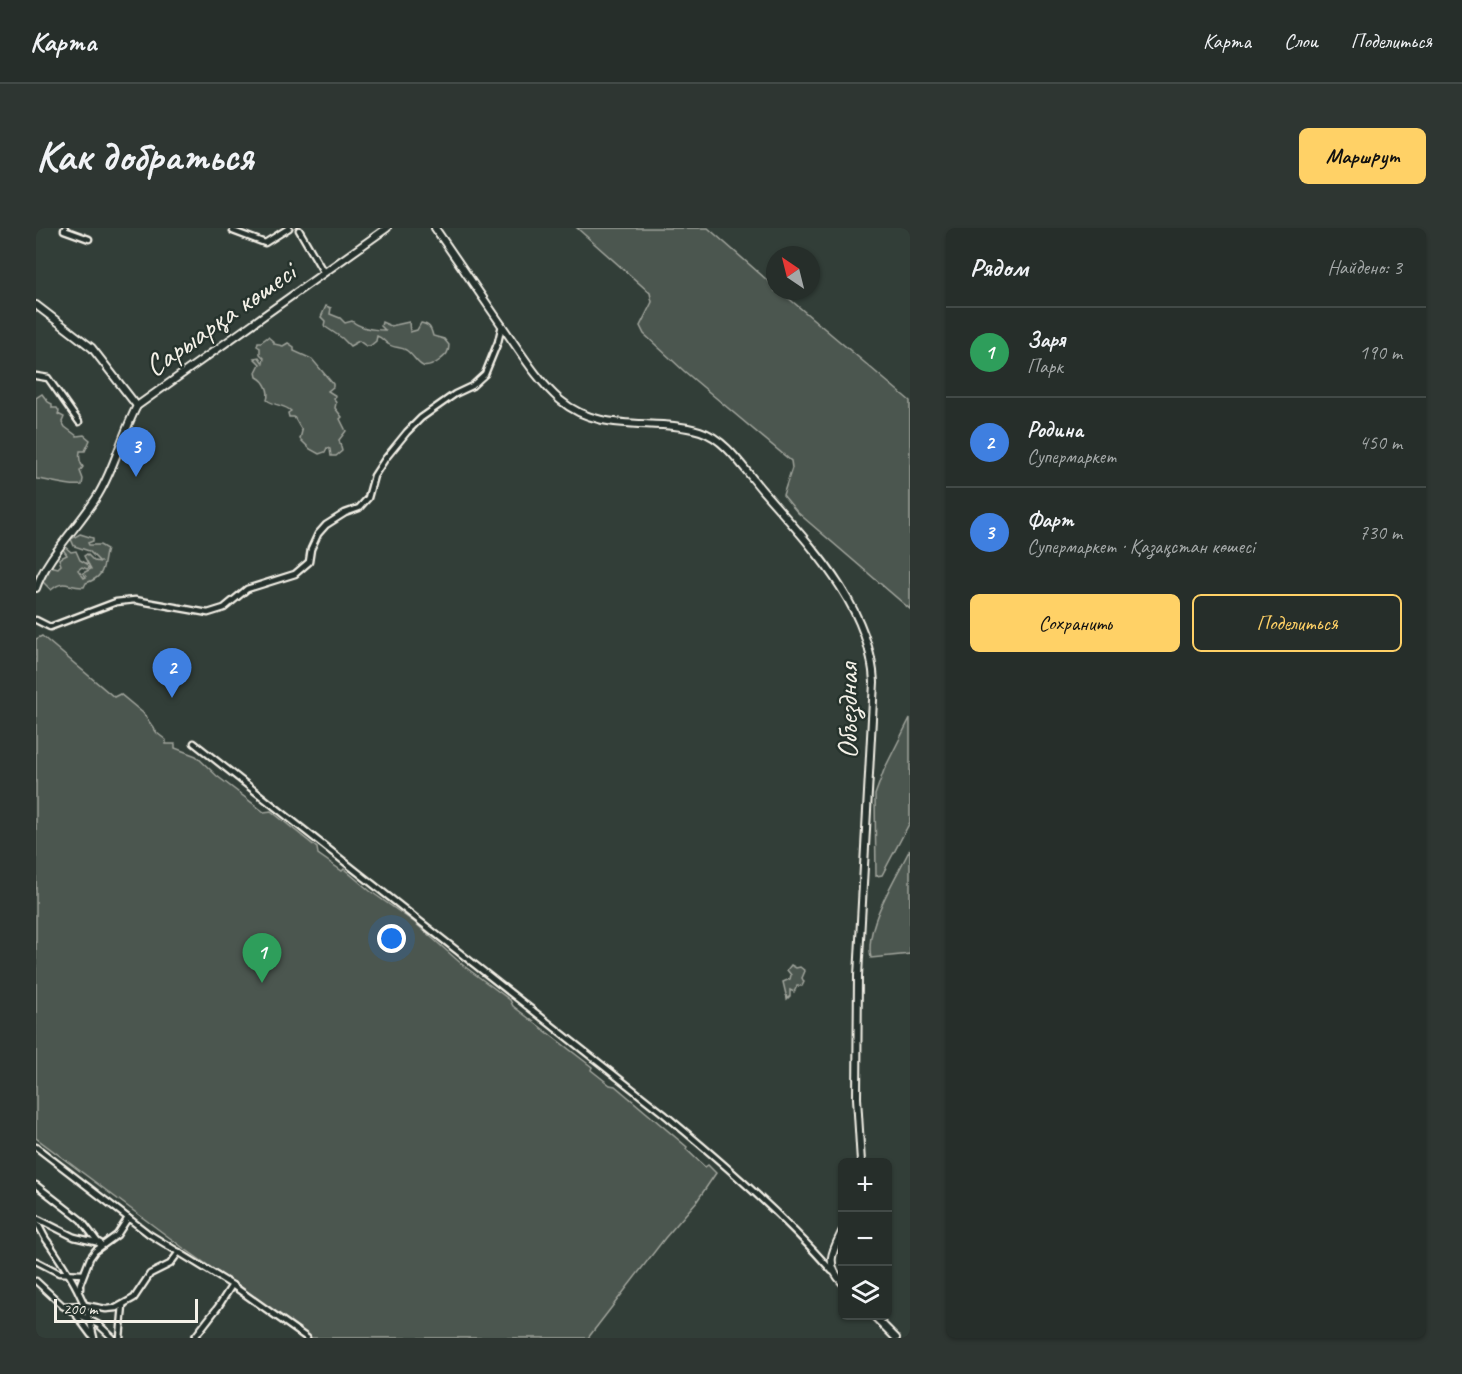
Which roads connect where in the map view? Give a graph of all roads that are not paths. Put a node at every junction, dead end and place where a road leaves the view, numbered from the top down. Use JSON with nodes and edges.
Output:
{"nodes":[{"id":1,"x":65,"y":228,"type":"edge"},
{"id":2,"x":289,"y":228,"type":"edge"},
{"id":3,"x":387,"y":228,"type":"edge"},
{"id":4,"x":435,"y":228,"type":"edge"},
{"id":5,"x":300,"y":229,"type":"edge"},
{"id":6,"x":233,"y":231,"type":"dead end"},
{"id":7,"x":89,"y":239,"type":"dead end"},
{"id":8,"x":324,"y":273,"type":"junction"},
{"id":9,"x":36,"y":305,"type":"edge"},
{"id":10,"x":502,"y":325,"type":"junction"},
{"id":11,"x":36,"y":376,"type":"edge"},
{"id":12,"x":137,"y":406,"type":"junction"},
{"id":13,"x":79,"y":422,"type":"dead end"},
{"id":14,"x":37,"y":584,"type":"edge"},
{"id":15,"x":36,"y":620,"type":"edge"},
{"id":16,"x":194,"y":743,"type":"dead end"},
{"id":17,"x":36,"y":1147,"type":"edge"},
{"id":18,"x":861,"y":1158,"type":"edge"},
{"id":19,"x":36,"y":1185,"type":"edge"},
{"id":20,"x":128,"y":1218,"type":"junction"},
{"id":21,"x":36,"y":1220,"type":"edge"},
{"id":22,"x":838,"y":1243,"type":"edge"},
{"id":23,"x":102,"y":1244,"type":"junction"},
{"id":24,"x":179,"y":1252,"type":"junction"},
{"id":25,"x":36,"y":1261,"type":"edge"},
{"id":26,"x":834,"y":1273,"type":"junction"},
{"id":27,"x":69,"y":1274,"type":"junction"},
{"id":28,"x":83,"y":1274,"type":"junction"},
{"id":29,"x":838,"y":1277,"type":"edge"},
{"id":30,"x":36,"y":1281,"type":"edge"},
{"id":31,"x":232,"y":1285,"type":"junction"},
{"id":32,"x":80,"y":1292,"type":"junction"},
{"id":33,"x":85,"y":1305,"type":"junction"},
{"id":34,"x":123,"y":1305,"type":"junction"},
{"id":35,"x":63,"y":1306,"type":"junction"},
{"id":36,"x":73,"y":1312,"type":"junction"},
{"id":37,"x":90,"y":1319,"type":"junction"},
{"id":38,"x":878,"y":1320,"type":"edge"},
{"id":39,"x":93,"y":1338,"type":"edge"},
{"id":40,"x":113,"y":1338,"type":"edge"},
{"id":41,"x":120,"y":1338,"type":"edge"},
{"id":42,"x":194,"y":1338,"type":"edge"},
{"id":43,"x":307,"y":1338,"type":"edge"},
{"id":44,"x":896,"y":1338,"type":"edge"}],
"edges":[{"from":1,"to":7,"type":"street"},
{"from":2,"to":6,"type":"street"},
{"from":3,"to":8,"type":"main road","name":"Сарыарқа көшесі"},
{"from":4,"to":10,"type":"main road","name":"Объездная"},
{"from":5,"to":8,"type":"street"},
{"from":8,"to":12,"type":"main road","name":"Сарыарқа көшесі"},
{"from":9,"to":12,"type":"main road"},
{"from":10,"to":15,"type":"street"},
{"from":10,"to":18,"type":"main road","name":"Объездная"},
{"from":11,"to":13,"type":"street"},
{"from":12,"to":14,"type":"main road"},
{"from":16,"to":26,"type":"street"},
{"from":17,"to":20,"type":"street"},
{"from":19,"to":23,"type":"street"},
{"from":20,"to":23,"type":"street"},
{"from":20,"to":24,"type":"street"},
{"from":21,"to":23,"type":"street"},
{"from":21,"to":27,"type":"street"},
{"from":22,"to":26,"type":"main road"},
{"from":23,"to":28,"type":"street"},
{"from":24,"to":31,"type":"street"},
{"from":24,"to":34,"type":"street"},
{"from":25,"to":27,"type":"street"},
{"from":26,"to":29,"type":"main road"},
{"from":27,"to":28,"type":"street"},
{"from":27,"to":32,"type":"street"},
{"from":28,"to":32,"type":"street"},
{"from":30,"to":35,"type":"street"},
{"from":31,"to":42,"type":"street"},
{"from":31,"to":43,"type":"street"},
{"from":32,"to":33,"type":"street"},
{"from":33,"to":34,"type":"street"},
{"from":33,"to":35,"type":"street"},
{"from":33,"to":37,"type":"street"},
{"from":34,"to":41,"type":"street"},
{"from":35,"to":36,"type":"street"},
{"from":36,"to":37,"type":"street"},
{"from":36,"to":39,"type":"street"},
{"from":37,"to":39,"type":"street"},
{"from":37,"to":40,"type":"street"},
{"from":38,"to":44,"type":"main road"}]}
